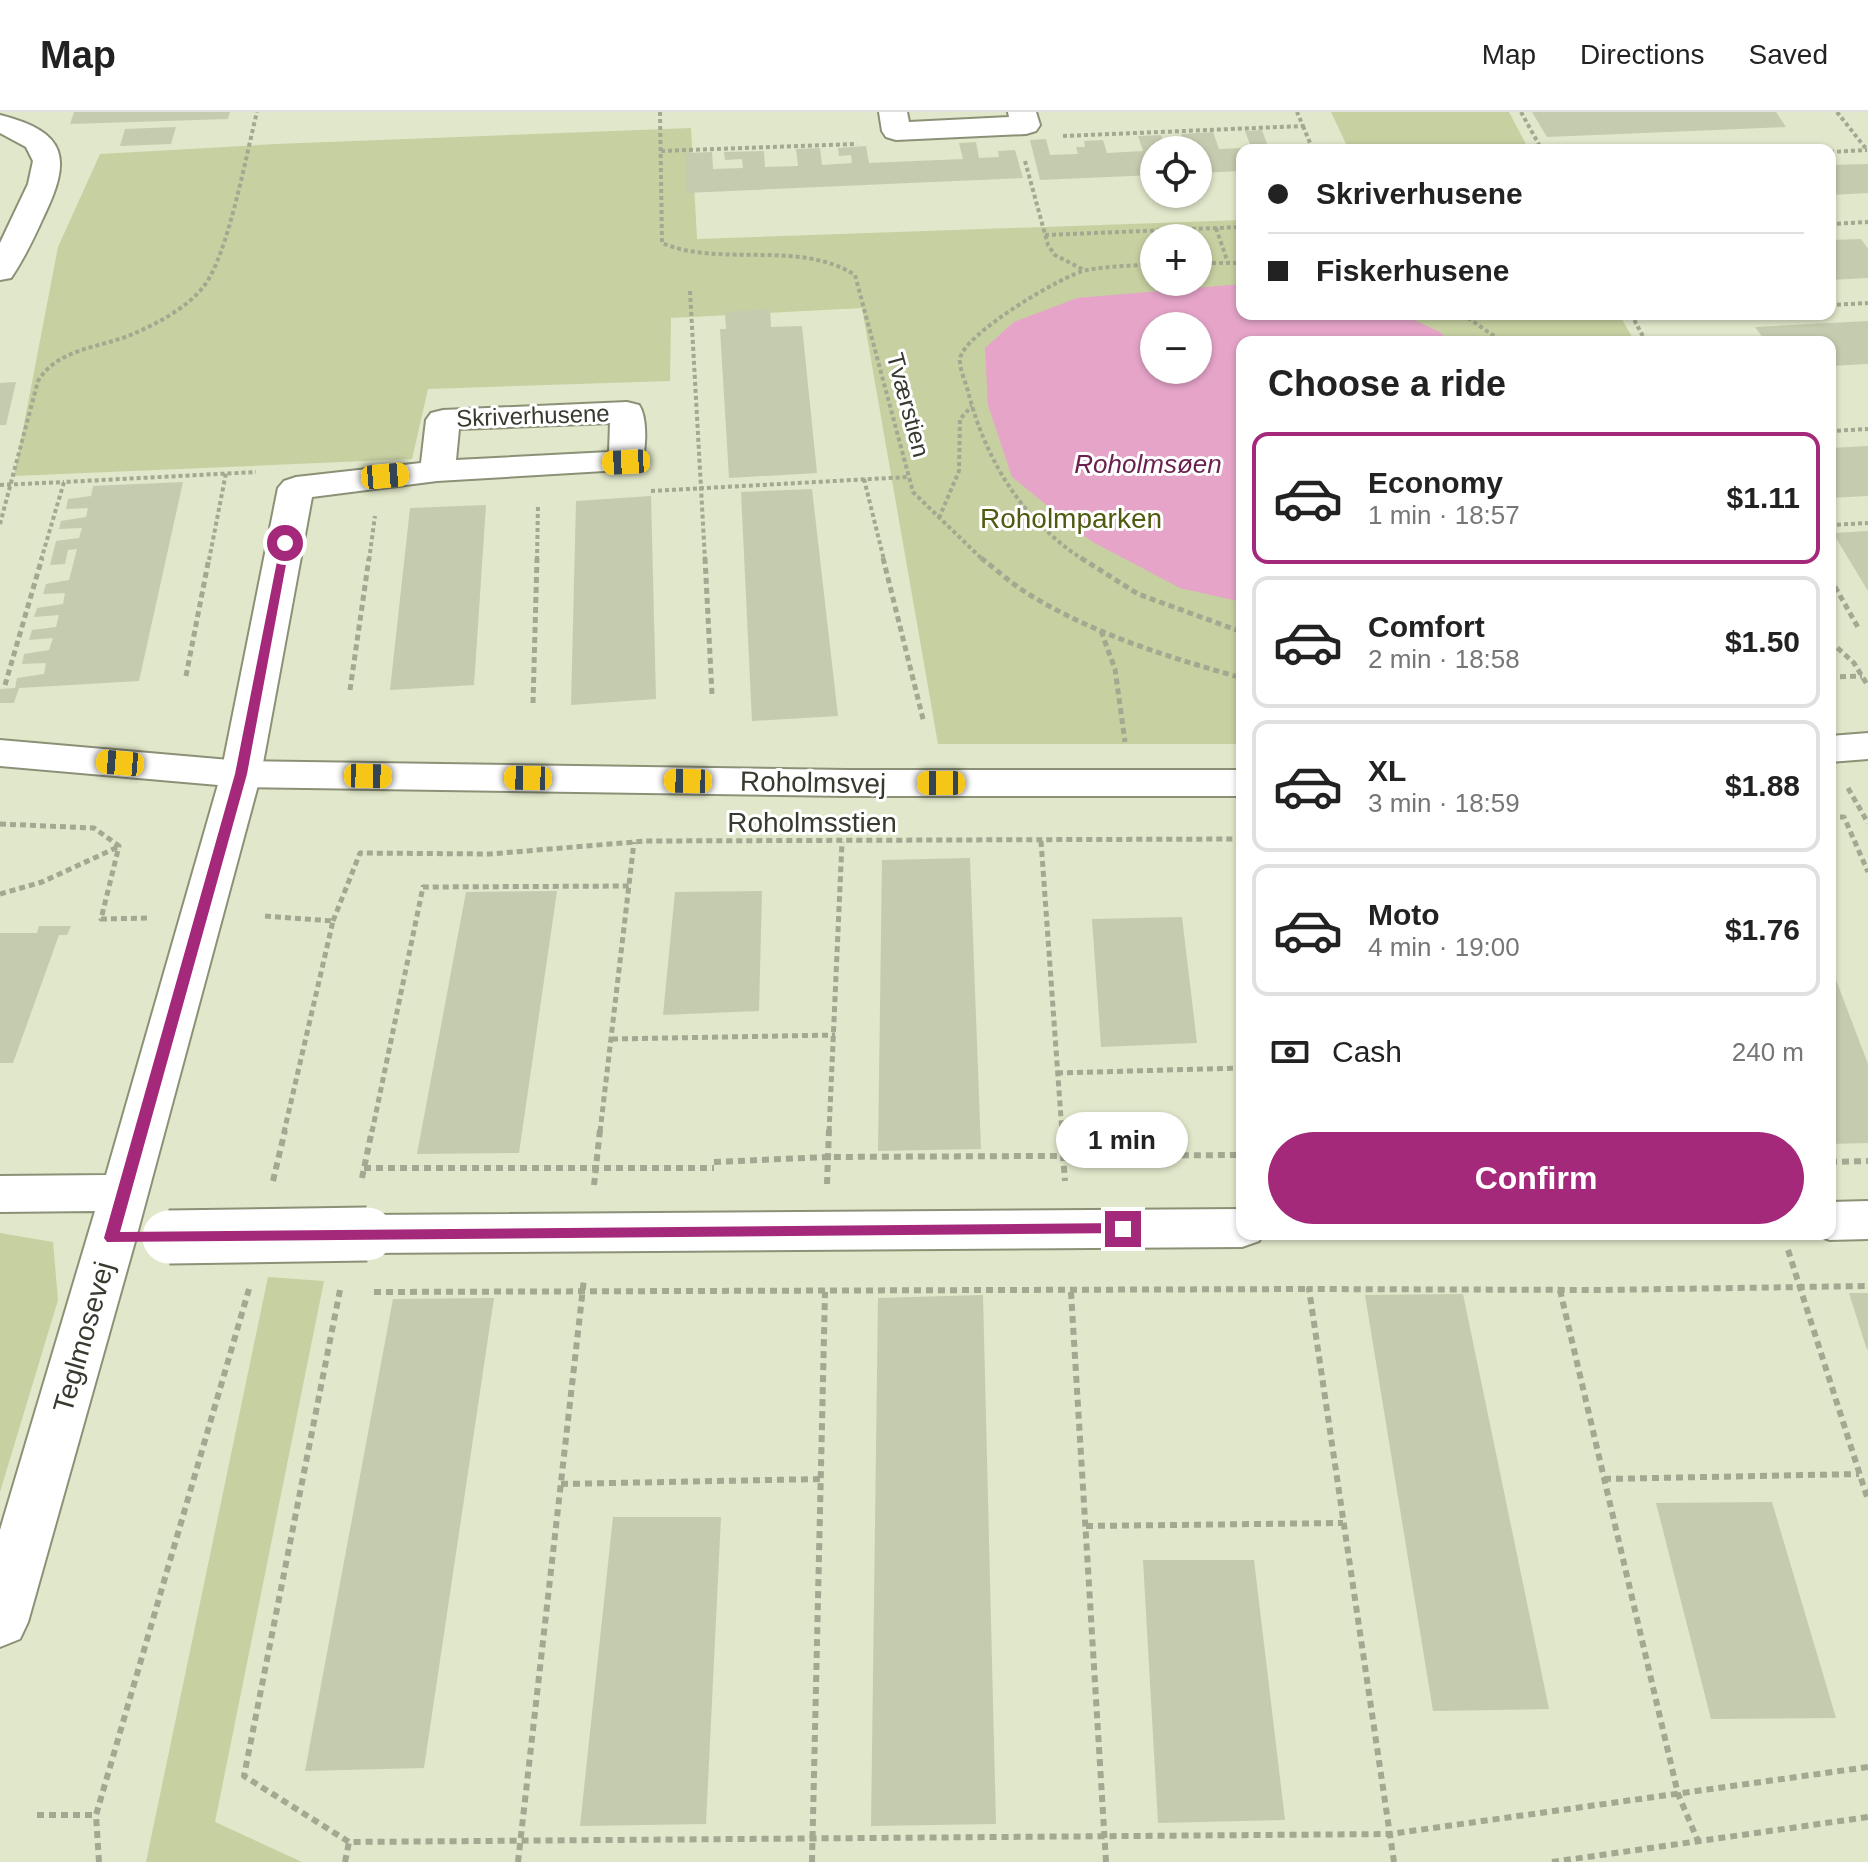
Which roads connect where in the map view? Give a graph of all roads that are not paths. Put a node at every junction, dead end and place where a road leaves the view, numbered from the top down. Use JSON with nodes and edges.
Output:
{"nodes":[{"id":1,"x":893,"y":112,"type":"edge"},
{"id":2,"x":1019,"y":119,"type":"edge"},
{"id":3,"x":0,"y":124,"type":"edge"},
{"id":4,"x":0,"y":271,"type":"edge"},
{"id":5,"x":437,"y":471,"type":"junction"},
{"id":6,"x":1868,"y":746,"type":"edge"},
{"id":7,"x":1836,"y":749,"type":"edge"},
{"id":8,"x":0,"y":753,"type":"edge"},
{"id":9,"x":241,"y":774,"type":"junction"},
{"id":10,"x":1236,"y":783,"type":"edge"},
{"id":11,"x":124,"y":1193,"type":"junction"},
{"id":12,"x":0,"y":1194,"type":"edge"},
{"id":13,"x":1868,"y":1220,"type":"edge"},
{"id":14,"x":1836,"y":1221,"type":"edge"},
{"id":15,"x":1236,"y":1228,"type":"edge"},
{"id":16,"x":112,"y":1238,"type":"junction"},
{"id":17,"x":0,"y":1622,"type":"edge"}],
"edges":[{"from":1,"to":2,"type":"street"},
{"from":3,"to":4,"type":"street"},
{"from":5,"to":5,"type":"street","name":"Skriverhusene"},
{"from":5,"to":9,"type":"street","name":"Skriverhusene"},
{"from":6,"to":7,"type":"street"},
{"from":8,"to":9,"type":"street","name":"Roholmsvej"},
{"from":9,"to":10,"type":"street","name":"Roholmsvej"},
{"from":9,"to":11,"type":"street","name":"Teglmosevej"},
{"from":11,"to":12,"type":"street"},
{"from":11,"to":16,"type":"street","name":"Teglmosevej"},
{"from":13,"to":14,"type":"street"},
{"from":15,"to":16,"type":"street","bridge":true},
{"from":16,"to":17,"type":"street","name":"Teglmosevej"}]}
